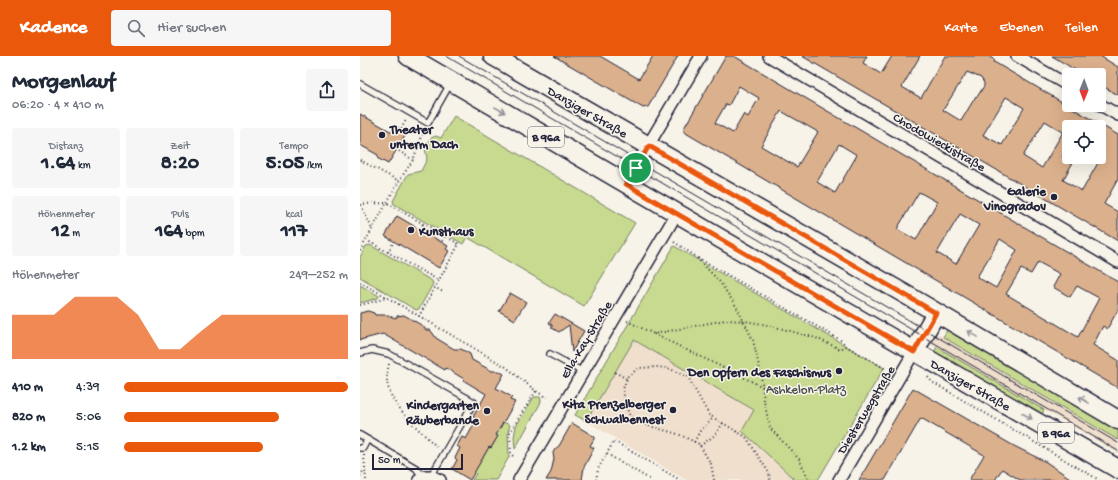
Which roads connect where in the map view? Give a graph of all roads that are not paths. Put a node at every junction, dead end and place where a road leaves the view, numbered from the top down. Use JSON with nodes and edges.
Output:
{"nodes":[{"id":1,"x":408,"y":56,"type":"edge"},
{"id":2,"x":493,"y":56,"type":"edge"},
{"id":3,"x":701,"y":56,"type":"edge"},
{"id":4,"x":769,"y":56,"type":"edge"},
{"id":5,"x":1017,"y":56,"type":"edge"},
{"id":6,"x":452,"y":82,"type":"junction"},
{"id":7,"x":1062,"y":82,"type":"edge"},
{"id":8,"x":360,"y":84,"type":"edge"},
{"id":9,"x":1106,"y":108,"type":"edge"},
{"id":10,"x":1118,"y":115,"type":"edge"},
{"id":11,"x":649,"y":146,"type":"junction"},
{"id":12,"x":626,"y":184,"type":"junction"},
{"id":13,"x":676,"y":213,"type":"junction"},
{"id":14,"x":1118,"y":262,"type":"edge"},
{"id":15,"x":936,"y":313,"type":"junction"},
{"id":16,"x":914,"y":352,"type":"junction"},
{"id":17,"x":360,"y":353,"type":"edge"},
{"id":18,"x":550,"y":354,"type":"dead end"},
{"id":19,"x":583,"y":372,"type":"junction"},
{"id":20,"x":1118,"y":420,"type":"edge"},
{"id":21,"x":360,"y":435,"type":"edge"},
{"id":22,"x":368,"y":440,"type":"junction"},
{"id":23,"x":361,"y":448,"type":"edge"},
{"id":24,"x":1118,"y":469,"type":"edge"},
{"id":25,"x":428,"y":478,"type":"edge"},
{"id":26,"x":519,"y":480,"type":"edge"},
{"id":27,"x":839,"y":480,"type":"edge"}],
"edges":[{"from":1,"to":6,"type":"main road","name":"Danziger Straße","number":"B 96a"},
{"from":2,"to":11,"type":"main road","name":"Danziger Straße"},
{"from":3,"to":11,"type":"street"},
{"from":4,"to":14,"type":"street","name":"Chodowieckistraße"},
{"from":5,"to":7,"type":"street"},
{"from":6,"to":8,"type":"lane"},
{"from":6,"to":12,"type":"main road","name":"Danziger Straße","number":"B 96a","one_way":true},
{"from":9,"to":10,"type":"street"},
{"from":11,"to":12,"type":"street"},
{"from":11,"to":15,"type":"main road","name":"Danziger Straße"},
{"from":12,"to":13,"type":"main road","name":"Danziger Straße","number":"B 96a"},
{"from":13,"to":16,"type":"main road","name":"Danziger Straße","number":"B 96a"},
{"from":13,"to":19,"type":"street","name":"Ella-Kay-Straße"},
{"from":15,"to":16,"type":"main road"},
{"from":20,"to":15,"type":"main road","name":"Danziger Straße","one_way":true},
{"from":16,"to":24,"type":"main road","name":"Danziger Straße","number":"B 96a","one_way":true},
{"from":16,"to":27,"type":"street","name":"Diesterwegstraße"},
{"from":17,"to":25,"type":"lane"},
{"from":18,"to":19,"type":"lane"},
{"from":19,"to":26,"type":"street","name":"Ella-Kay-Straße"},
{"from":21,"to":22,"type":"lane"},
{"from":22,"to":23,"type":"lane"},
{"from":22,"to":25,"type":"lane"}]}
